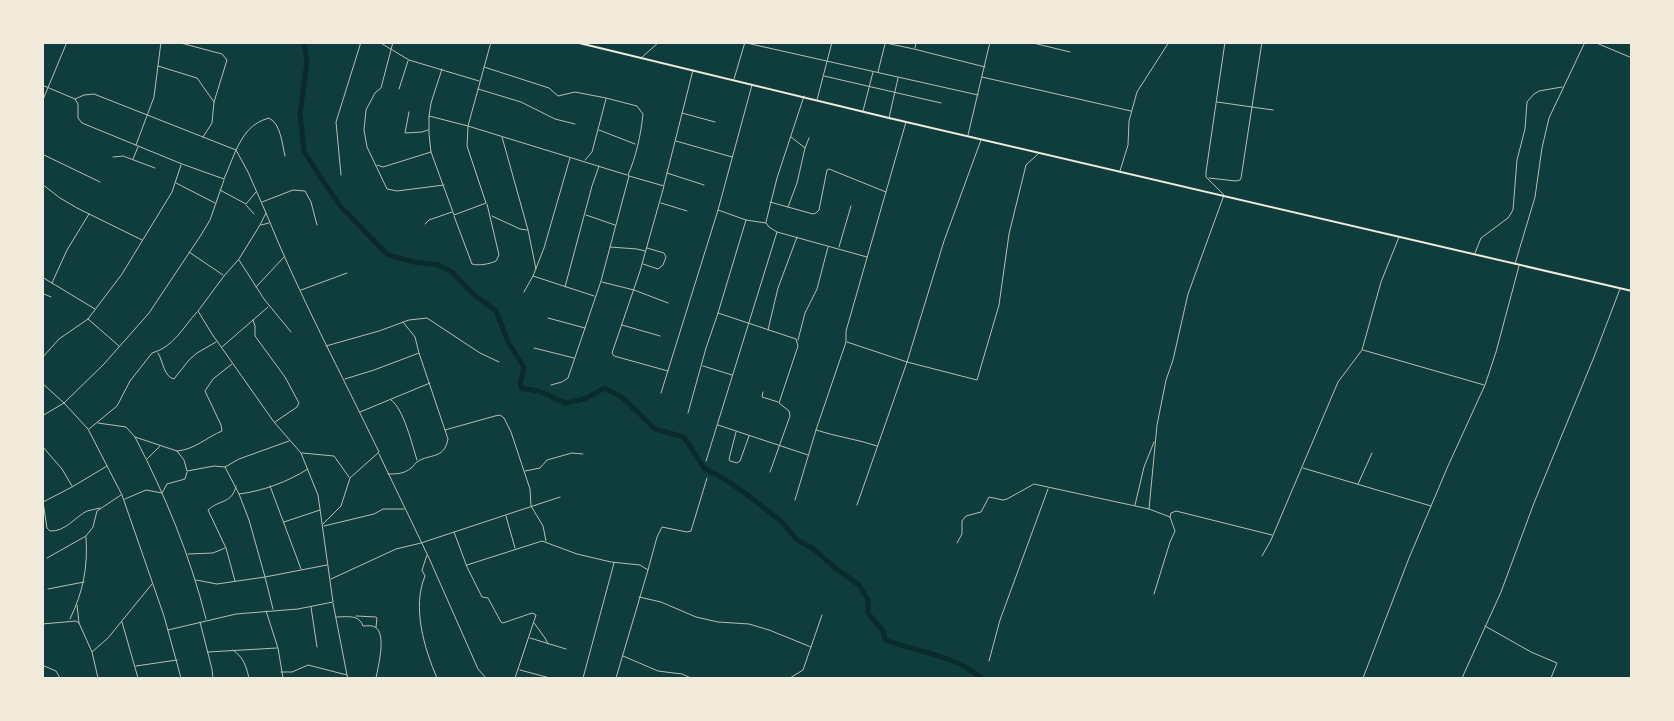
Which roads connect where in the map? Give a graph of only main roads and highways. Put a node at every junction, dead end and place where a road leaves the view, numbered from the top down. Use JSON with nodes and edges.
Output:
{"nodes":[{"id":1,"x":575,"y":42,"type":"edge"},
{"id":2,"x":585,"y":43,"type":"edge"},
{"id":3,"x":1632,"y":291,"type":"edge"}],
"edges":[{"from":1,"to":2,"type":"main road"},
{"from":2,"to":3,"type":"main road"}]}
